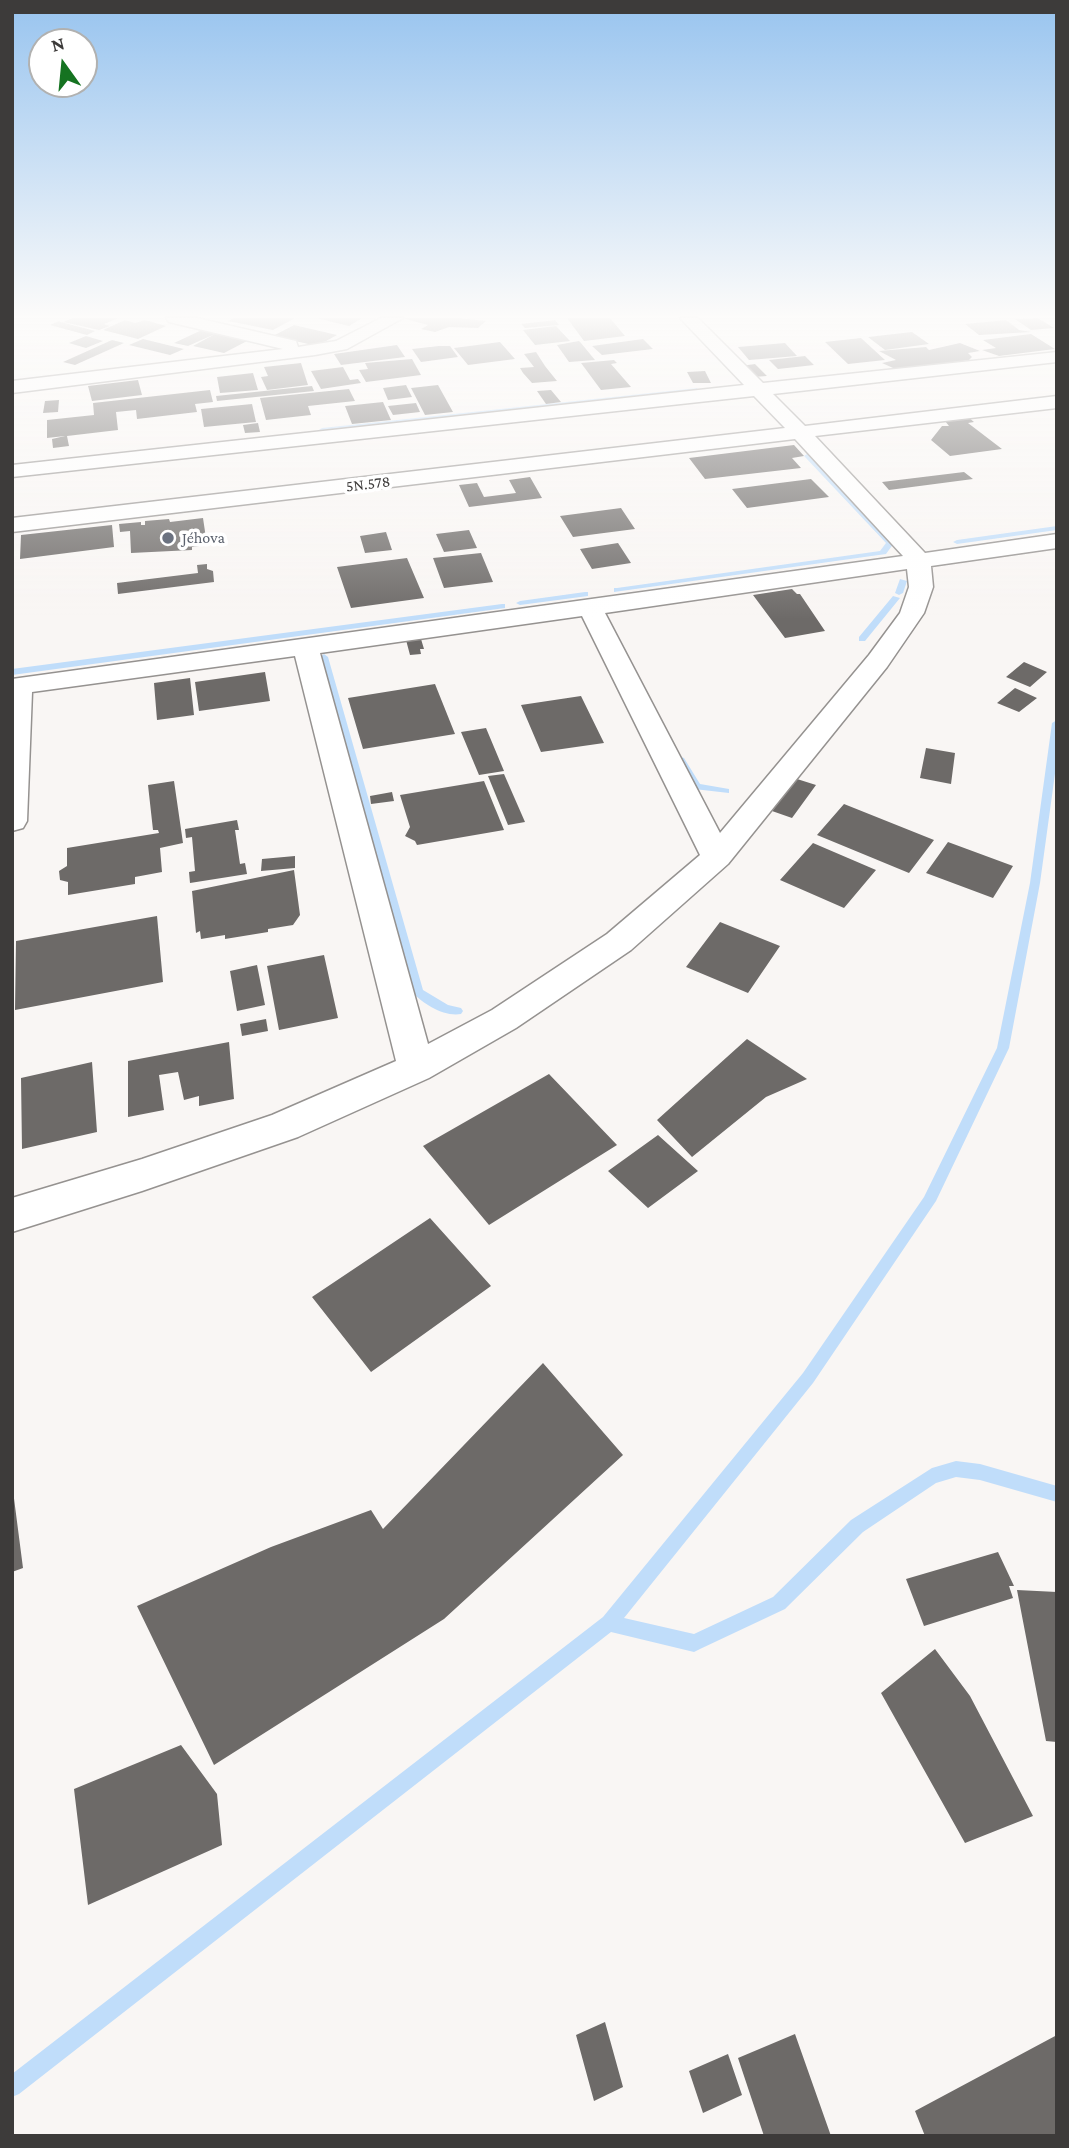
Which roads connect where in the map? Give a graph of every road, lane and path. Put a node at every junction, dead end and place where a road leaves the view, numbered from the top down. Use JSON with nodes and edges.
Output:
{"nodes":[{"id":1,"x":486,"y":418,"type":"edge"},
{"id":2,"x":787,"y":418,"type":"edge"},
{"id":3,"x":928,"y":418,"type":"edge"},
{"id":4,"x":802,"y":434,"type":"junction"},
{"id":5,"x":103,"y":461,"type":"junction"},
{"id":6,"x":12,"y":471,"type":"edge"},
{"id":7,"x":35,"y":491,"type":"dead end"},
{"id":8,"x":12,"y":525,"type":"edge"},
{"id":9,"x":1057,"y":541,"type":"edge"},
{"id":10,"x":918,"y":559,"type":"junction"},
{"id":11,"x":590,"y":608,"type":"junction"},
{"id":12,"x":306,"y":647,"type":"junction"},
{"id":13,"x":16,"y":686,"type":"edge"},
{"id":14,"x":12,"y":821,"type":"edge"},
{"id":15,"x":717,"y":857,"type":"junction"},
{"id":16,"x":416,"y":1068,"type":"junction"},
{"id":17,"x":12,"y":1215,"type":"edge"}],
"edges":[{"from":1,"to":5,"type":"street"},
{"from":2,"to":4,"type":"street"},
{"from":3,"to":4,"type":"street","name":"5N.578"},
{"from":4,"to":8,"type":"street","name":"5N.578"},
{"from":4,"to":10,"type":"street"},
{"from":5,"to":6,"type":"street"},
{"from":5,"to":7,"type":"street"},
{"from":9,"to":10,"type":"street"},
{"from":10,"to":11,"type":"street"},
{"from":10,"to":15,"type":"street"},
{"from":11,"to":12,"type":"street"},
{"from":11,"to":15,"type":"street"},
{"from":12,"to":13,"type":"street"},
{"from":12,"to":16,"type":"street"},
{"from":13,"to":14,"type":"street"},
{"from":15,"to":16,"type":"street"},
{"from":16,"to":17,"type":"street"}]}
